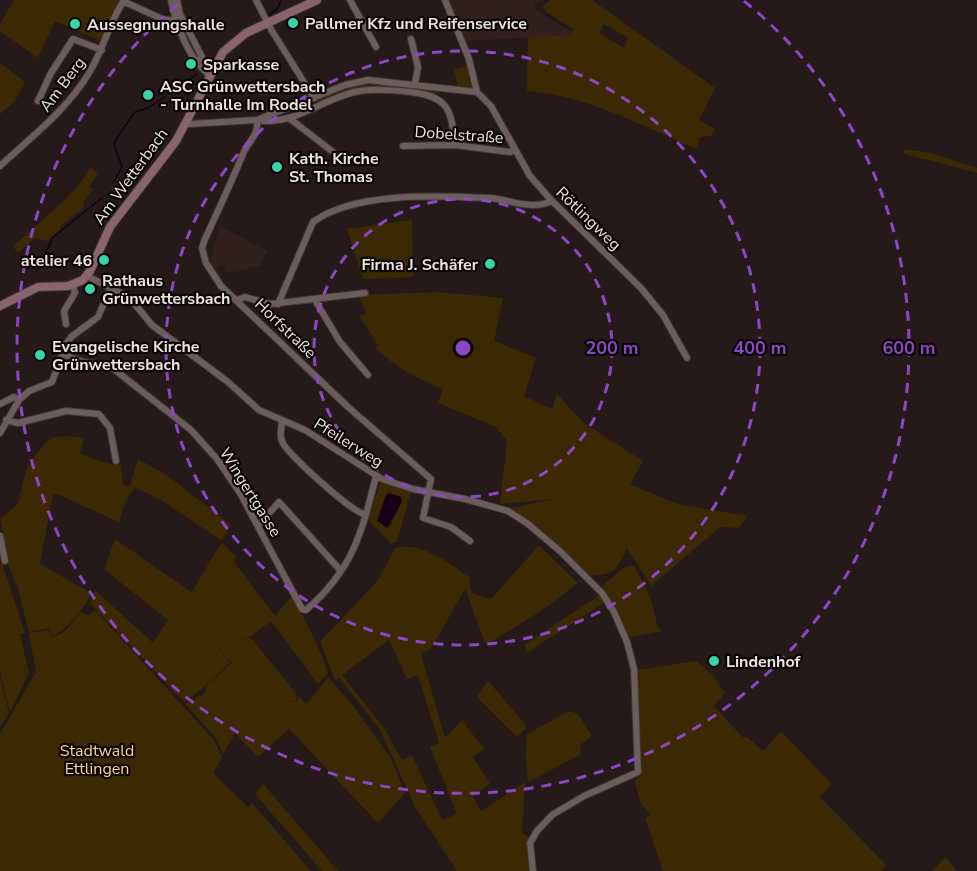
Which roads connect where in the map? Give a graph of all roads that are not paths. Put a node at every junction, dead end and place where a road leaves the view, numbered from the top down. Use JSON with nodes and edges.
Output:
{"nodes":[{"id":1,"x":171,"y":0,"type":"edge"},
{"id":2,"x":177,"y":0,"type":"edge"},
{"id":3,"x":256,"y":0,"type":"edge"},
{"id":4,"x":317,"y":0,"type":"edge"},
{"id":5,"x":350,"y":0,"type":"edge"},
{"id":6,"x":445,"y":0,"type":"edge"},
{"id":7,"x":123,"y":1,"type":"edge"},
{"id":8,"x":176,"y":21,"type":"junction"},
{"id":9,"x":268,"y":24,"type":"junction"},
{"id":10,"x":411,"y":39,"type":"dead end"},
{"id":11,"x":376,"y":47,"type":"dead end"},
{"id":12,"x":102,"y":50,"type":"junction"},
{"id":13,"x":197,"y":62,"type":"junction"},
{"id":14,"x":210,"y":75,"type":"junction"},
{"id":15,"x":415,"y":84,"type":"junction"},
{"id":16,"x":477,"y":92,"type":"junction"},
{"id":17,"x":314,"y":98,"type":"junction"},
{"id":18,"x":38,"y":101,"type":"dead end"},
{"id":19,"x":289,"y":118,"type":"junction"},
{"id":20,"x":259,"y":120,"type":"junction"},
{"id":21,"x":186,"y":122,"type":"junction"},
{"id":22,"x":455,"y":145,"type":"junction"},
{"id":23,"x":403,"y":146,"type":"dead end"},
{"id":24,"x":514,"y":150,"type":"junction"},
{"id":25,"x":333,"y":152,"type":"dead end"},
{"id":26,"x":0,"y":166,"type":"edge"},
{"id":27,"x":552,"y":201,"type":"junction"},
{"id":28,"x":87,"y":276,"type":"junction"},
{"id":29,"x":74,"y":285,"type":"junction"},
{"id":30,"x":111,"y":287,"type":"junction"},
{"id":31,"x":365,"y":293,"type":"dead end"},
{"id":32,"x":237,"y":300,"type":"junction"},
{"id":33,"x":315,"y":300,"type":"junction"},
{"id":34,"x":278,"y":303,"type":"junction"},
{"id":35,"x":0,"y":306,"type":"edge"},
{"id":36,"x":66,"y":324,"type":"dead end"},
{"id":37,"x":63,"y":354,"type":"junction"},
{"id":38,"x":687,"y":358,"type":"dead end"},
{"id":39,"x":368,"y":375,"type":"dead end"},
{"id":40,"x":19,"y":400,"type":"junction"},
{"id":41,"x":0,"y":404,"type":"edge"},
{"id":42,"x":6,"y":420,"type":"junction"},
{"id":43,"x":282,"y":422,"type":"junction"},
{"id":44,"x":0,"y":433,"type":"edge"},
{"id":45,"x":116,"y":461,"type":"dead end"},
{"id":46,"x":376,"y":476,"type":"junction"},
{"id":47,"x":429,"y":493,"type":"junction"},
{"id":48,"x":366,"y":515,"type":"junction"},
{"id":49,"x":259,"y":525,"type":"junction"},
{"id":50,"x":0,"y":536,"type":"edge"},
{"id":51,"x":470,"y":541,"type":"dead end"},
{"id":52,"x":5,"y":561,"type":"dead end"},
{"id":53,"x":341,"y":571,"type":"junction"},
{"id":54,"x":533,"y":871,"type":"edge"}],
"edges":[{"from":1,"to":8,"type":"street"},
{"from":2,"to":13,"type":"street"},
{"from":3,"to":9,"type":"street"},
{"from":4,"to":9,"type":"main road","name":"Am Wetterbach"},
{"from":5,"to":11,"type":"street"},
{"from":6,"to":16,"type":"street"},
{"from":7,"to":8,"type":"street"},
{"from":7,"to":12,"type":"street","name":"Am Berg"},
{"from":8,"to":13,"type":"street"},
{"from":9,"to":14,"type":"main road","name":"Am Wetterbach"},
{"from":9,"to":17,"type":"street"},
{"from":10,"to":15,"type":"street"},
{"from":12,"to":18,"type":"street"},
{"from":12,"to":26,"type":"street","name":"Am Berg"},
{"from":13,"to":14,"type":"street"},
{"from":14,"to":21,"type":"main road","name":"Am Wetterbach"},
{"from":15,"to":16,"type":"street"},
{"from":15,"to":17,"type":"street"},
{"from":16,"to":24,"type":"street","name":"Rötlingweg"},
{"from":17,"to":20,"type":"street"},
{"from":19,"to":20,"type":"street"},
{"from":19,"to":22,"type":"street"},
{"from":19,"to":25,"type":"street"},
{"from":20,"to":21,"type":"street"},
{"from":20,"to":32,"type":"street","name":"Horfstraße"},
{"from":21,"to":28,"type":"main road","name":"Am Wetterbach"},
{"from":22,"to":23,"type":"street","name":"Dobelstraße"},
{"from":22,"to":24,"type":"street","name":"Dobelstraße"},
{"from":24,"to":27,"type":"street","name":"Rötlingweg"},
{"from":27,"to":34,"type":"street"},
{"from":27,"to":38,"type":"street","name":"Rötlingweg"},
{"from":28,"to":29,"type":"main road"},
{"from":28,"to":30,"type":"street","name":"Pfeilerweg"},
{"from":29,"to":35,"type":"main road"},
{"from":29,"to":36,"type":"street"},
{"from":30,"to":37,"type":"street"},
{"from":30,"to":43,"type":"street","name":"Pfeilerweg"},
{"from":31,"to":33,"type":"street"},
{"from":32,"to":34,"type":"street"},
{"from":32,"to":47,"type":"street","name":"Horfstraße"},
{"from":33,"to":34,"type":"street"},
{"from":33,"to":39,"type":"street"},
{"from":37,"to":40,"type":"street"},
{"from":37,"to":49,"type":"street","name":"Wingertgasse"},
{"from":40,"to":41,"type":"street"},
{"from":40,"to":42,"type":"street"},
{"from":42,"to":44,"type":"street"},
{"from":42,"to":45,"type":"street"},
{"from":43,"to":46,"type":"street","name":"Pfeilerweg"},
{"from":43,"to":48,"type":"street"},
{"from":46,"to":47,"type":"street","name":"Pfeilerweg"},
{"from":46,"to":48,"type":"street"},
{"from":47,"to":51,"type":"street"},
{"from":47,"to":54,"type":"street","name":"Pfeilerweg"},
{"from":48,"to":53,"type":"street"},
{"from":49,"to":53,"type":"street"},
{"from":49,"to":53,"type":"street","name":"Wingertgasse"},
{"from":50,"to":52,"type":"street"}]}
